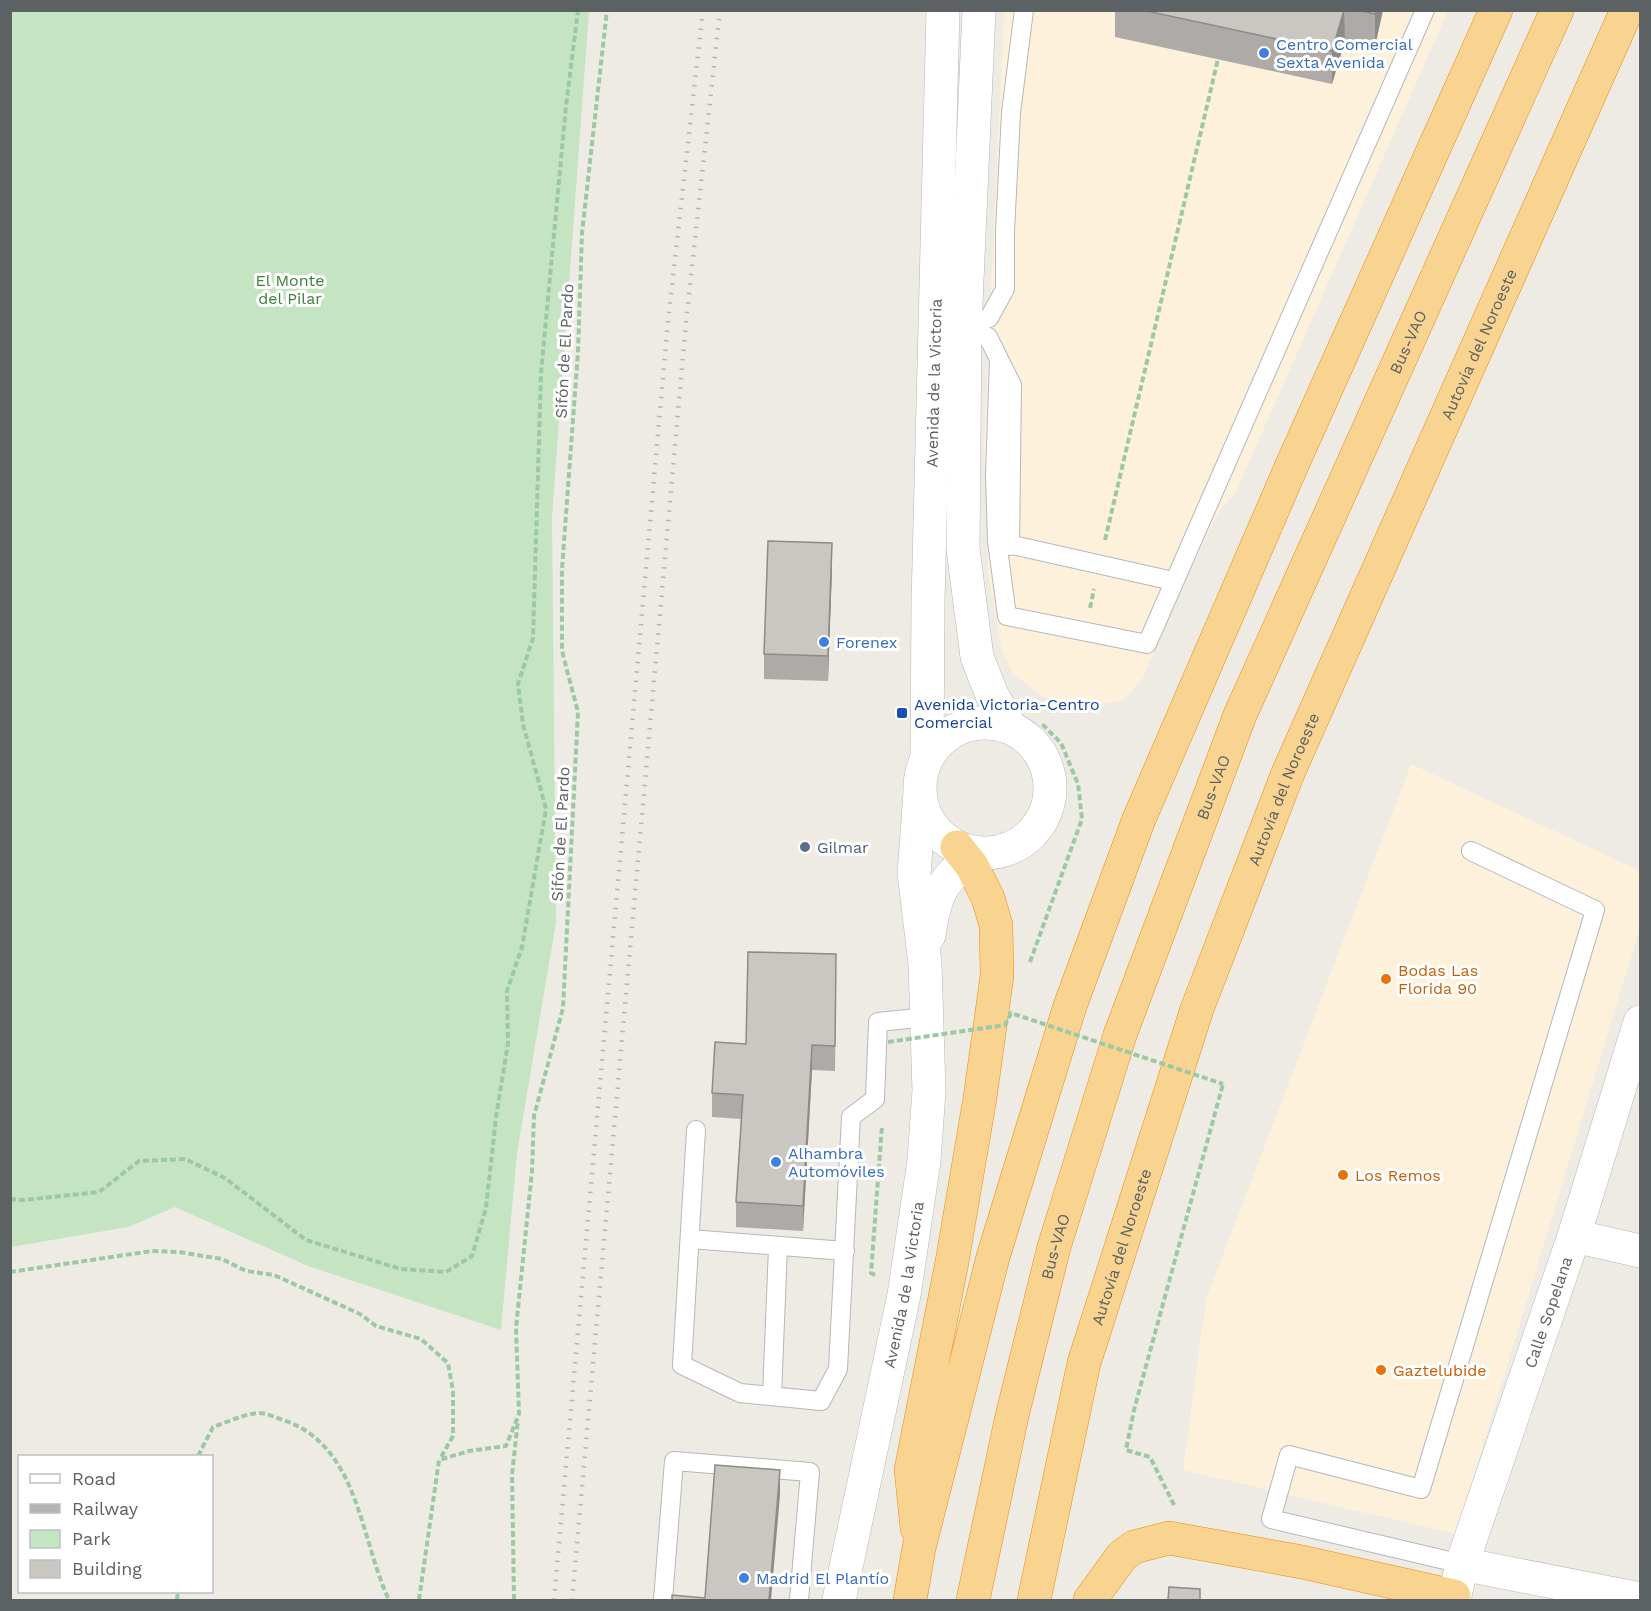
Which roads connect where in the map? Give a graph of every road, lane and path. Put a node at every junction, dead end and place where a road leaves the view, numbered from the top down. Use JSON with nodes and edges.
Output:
{"nodes":[{"id":1,"x":578,"y":10,"type":"edge"},
{"id":2,"x":607,"y":10,"type":"edge"},
{"id":3,"x":945,"y":10,"type":"edge"},
{"id":4,"x":979,"y":10,"type":"edge"},
{"id":5,"x":1024,"y":10,"type":"edge"},
{"id":6,"x":1425,"y":10,"type":"edge"},
{"id":7,"x":1496,"y":10,"type":"edge"},
{"id":8,"x":1557,"y":10,"type":"edge"},
{"id":9,"x":1627,"y":10,"type":"edge"},
{"id":10,"x":1218,"y":59,"type":"dead end"},
{"id":11,"x":965,"y":325,"type":"junction"},
{"id":12,"x":931,"y":504,"type":"junction"},
{"id":13,"x":1003,"y":543,"type":"junction"},
{"id":14,"x":1100,"y":566,"type":"junction"},
{"id":15,"x":1173,"y":581,"type":"junction"},
{"id":16,"x":1084,"y":631,"type":"junction"},
{"id":17,"x":1010,"y":727,"type":"junction"},
{"id":18,"x":927,"y":757,"type":"junction"},
{"id":19,"x":920,"y":794,"type":"junction"},
{"id":20,"x":1082,"y":819,"type":"dead end"},
{"id":21,"x":1471,"y":851,"type":"dead end"},
{"id":22,"x":968,"y":854,"type":"junction"},
{"id":23,"x":925,"y":963,"type":"junction"},
{"id":24,"x":1027,"y":970,"type":"dead end"},
{"id":25,"x":1014,"y":1006,"type":"dead end"},
{"id":26,"x":1011,"y":1013,"type":"junction"},
{"id":27,"x":927,"y":1017,"type":"junction"},
{"id":28,"x":1641,"y":1022,"type":"edge"},
{"id":29,"x":887,"y":1053,"type":"dead end"},
{"id":30,"x":882,"y":1123,"type":"dead end"},
{"id":31,"x":696,"y":1130,"type":"dead end"},
{"id":32,"x":10,"y":1199,"type":"edge"},
{"id":33,"x":1574,"y":1236,"type":"junction"},
{"id":34,"x":690,"y":1239,"type":"junction"},
{"id":35,"x":778,"y":1247,"type":"junction"},
{"id":36,"x":844,"y":1251,"type":"junction"},
{"id":37,"x":1641,"y":1251,"type":"edge"},
{"id":38,"x":10,"y":1272,"type":"edge"},
{"id":39,"x":872,"y":1273,"type":"dead end"},
{"id":40,"x":772,"y":1396,"type":"junction"},
{"id":41,"x":519,"y":1414,"type":"junction"},
{"id":42,"x":199,"y":1455,"type":"edge"},
{"id":43,"x":439,"y":1460,"type":"junction"},
{"id":44,"x":1191,"y":1541,"type":"junction"},
{"id":45,"x":920,"y":1548,"type":"junction"},
{"id":46,"x":1462,"y":1564,"type":"junction"},
{"id":47,"x":1462,"y":1599,"type":"edge"},
{"id":48,"x":1641,"y":1599,"type":"edge"},
{"id":49,"x":389,"y":1600,"type":"edge"},
{"id":50,"x":419,"y":1600,"type":"edge"},
{"id":51,"x":514,"y":1600,"type":"edge"},
{"id":52,"x":663,"y":1600,"type":"edge"},
{"id":53,"x":799,"y":1600,"type":"edge"},
{"id":54,"x":839,"y":1600,"type":"edge"},
{"id":55,"x":910,"y":1600,"type":"edge"},
{"id":56,"x":973,"y":1600,"type":"edge"},
{"id":57,"x":1034,"y":1600,"type":"edge"},
{"id":58,"x":1090,"y":1600,"type":"edge"}],
"edges":[{"from":1,"to":32,"type":"path"},
{"from":2,"to":41,"type":"path","name":"Sifón de El Pardo"},
{"from":3,"to":11,"type":"lane"},
{"from":3,"to":12,"type":"street","name":"Avenida de la Victoria"},
{"from":4,"to":11,"type":"street","name":"Avenida de la Victoria"},
{"from":5,"to":11,"type":"lane"},
{"from":6,"to":15,"type":"lane"},
{"from":7,"to":45,"type":"highway"},
{"from":8,"to":56,"type":"highway","name":"Bus-VAO"},
{"from":9,"to":57,"type":"highway","name":"Autovía del Noroeste"},
{"from":10,"to":14,"type":"path"},
{"from":11,"to":12,"type":"lane"},
{"from":11,"to":13,"type":"lane"},
{"from":11,"to":17,"type":"street","name":"Avenida de la Victoria"},
{"from":12,"to":18,"type":"street","name":"Avenida de la Victoria"},
{"from":13,"to":14,"type":"lane"},
{"from":13,"to":16,"type":"lane"},
{"from":14,"to":15,"type":"lane"},
{"from":14,"to":16,"type":"path"},
{"from":15,"to":16,"type":"lane"},
{"from":17,"to":18,"type":"street"},
{"from":17,"to":22,"type":"street"},
{"from":18,"to":19,"type":"street"},
{"from":19,"to":22,"type":"street"},
{"from":19,"to":23,"type":"street","name":"Avenida de la Victoria"},
{"from":20,"to":24,"type":"path"},
{"from":21,"to":46,"type":"lane"},
{"from":22,"to":23,"type":"street","name":"Avenida de la Victoria"},
{"from":22,"to":45,"type":"highway"},
{"from":23,"to":27,"type":"street","name":"Avenida de la Victoria"},
{"from":25,"to":26,"type":"path","bridge":true},
{"from":26,"to":29,"type":"path","bridge":true},
{"from":26,"to":44,"type":"path","bridge":true},
{"from":27,"to":36,"type":"lane"},
{"from":27,"to":54,"type":"street","name":"Avenida de la Victoria"},
{"from":28,"to":33,"type":"street","name":"Calle Sopelana"},
{"from":30,"to":39,"type":"path"},
{"from":31,"to":34,"type":"lane"},
{"from":33,"to":37,"type":"street"},
{"from":33,"to":46,"type":"street","name":"Calle Sopelana"},
{"from":34,"to":35,"type":"lane"},
{"from":34,"to":40,"type":"lane"},
{"from":35,"to":36,"type":"lane"},
{"from":35,"to":40,"type":"lane"},
{"from":36,"to":40,"type":"lane"},
{"from":38,"to":43,"type":"path"},
{"from":41,"to":43,"type":"path","name":"Sifón de El Pardo"},
{"from":41,"to":51,"type":"path"},
{"from":42,"to":49,"type":"path"},
{"from":43,"to":50,"type":"path"},
{"from":44,"to":47,"type":"highway"},
{"from":44,"to":58,"type":"highway"},
{"from":45,"to":55,"type":"highway"},
{"from":46,"to":47,"type":"street","name":"Calle Sopelana"},
{"from":46,"to":48,"type":"street"},
{"from":52,"to":53,"type":"lane"}]}
